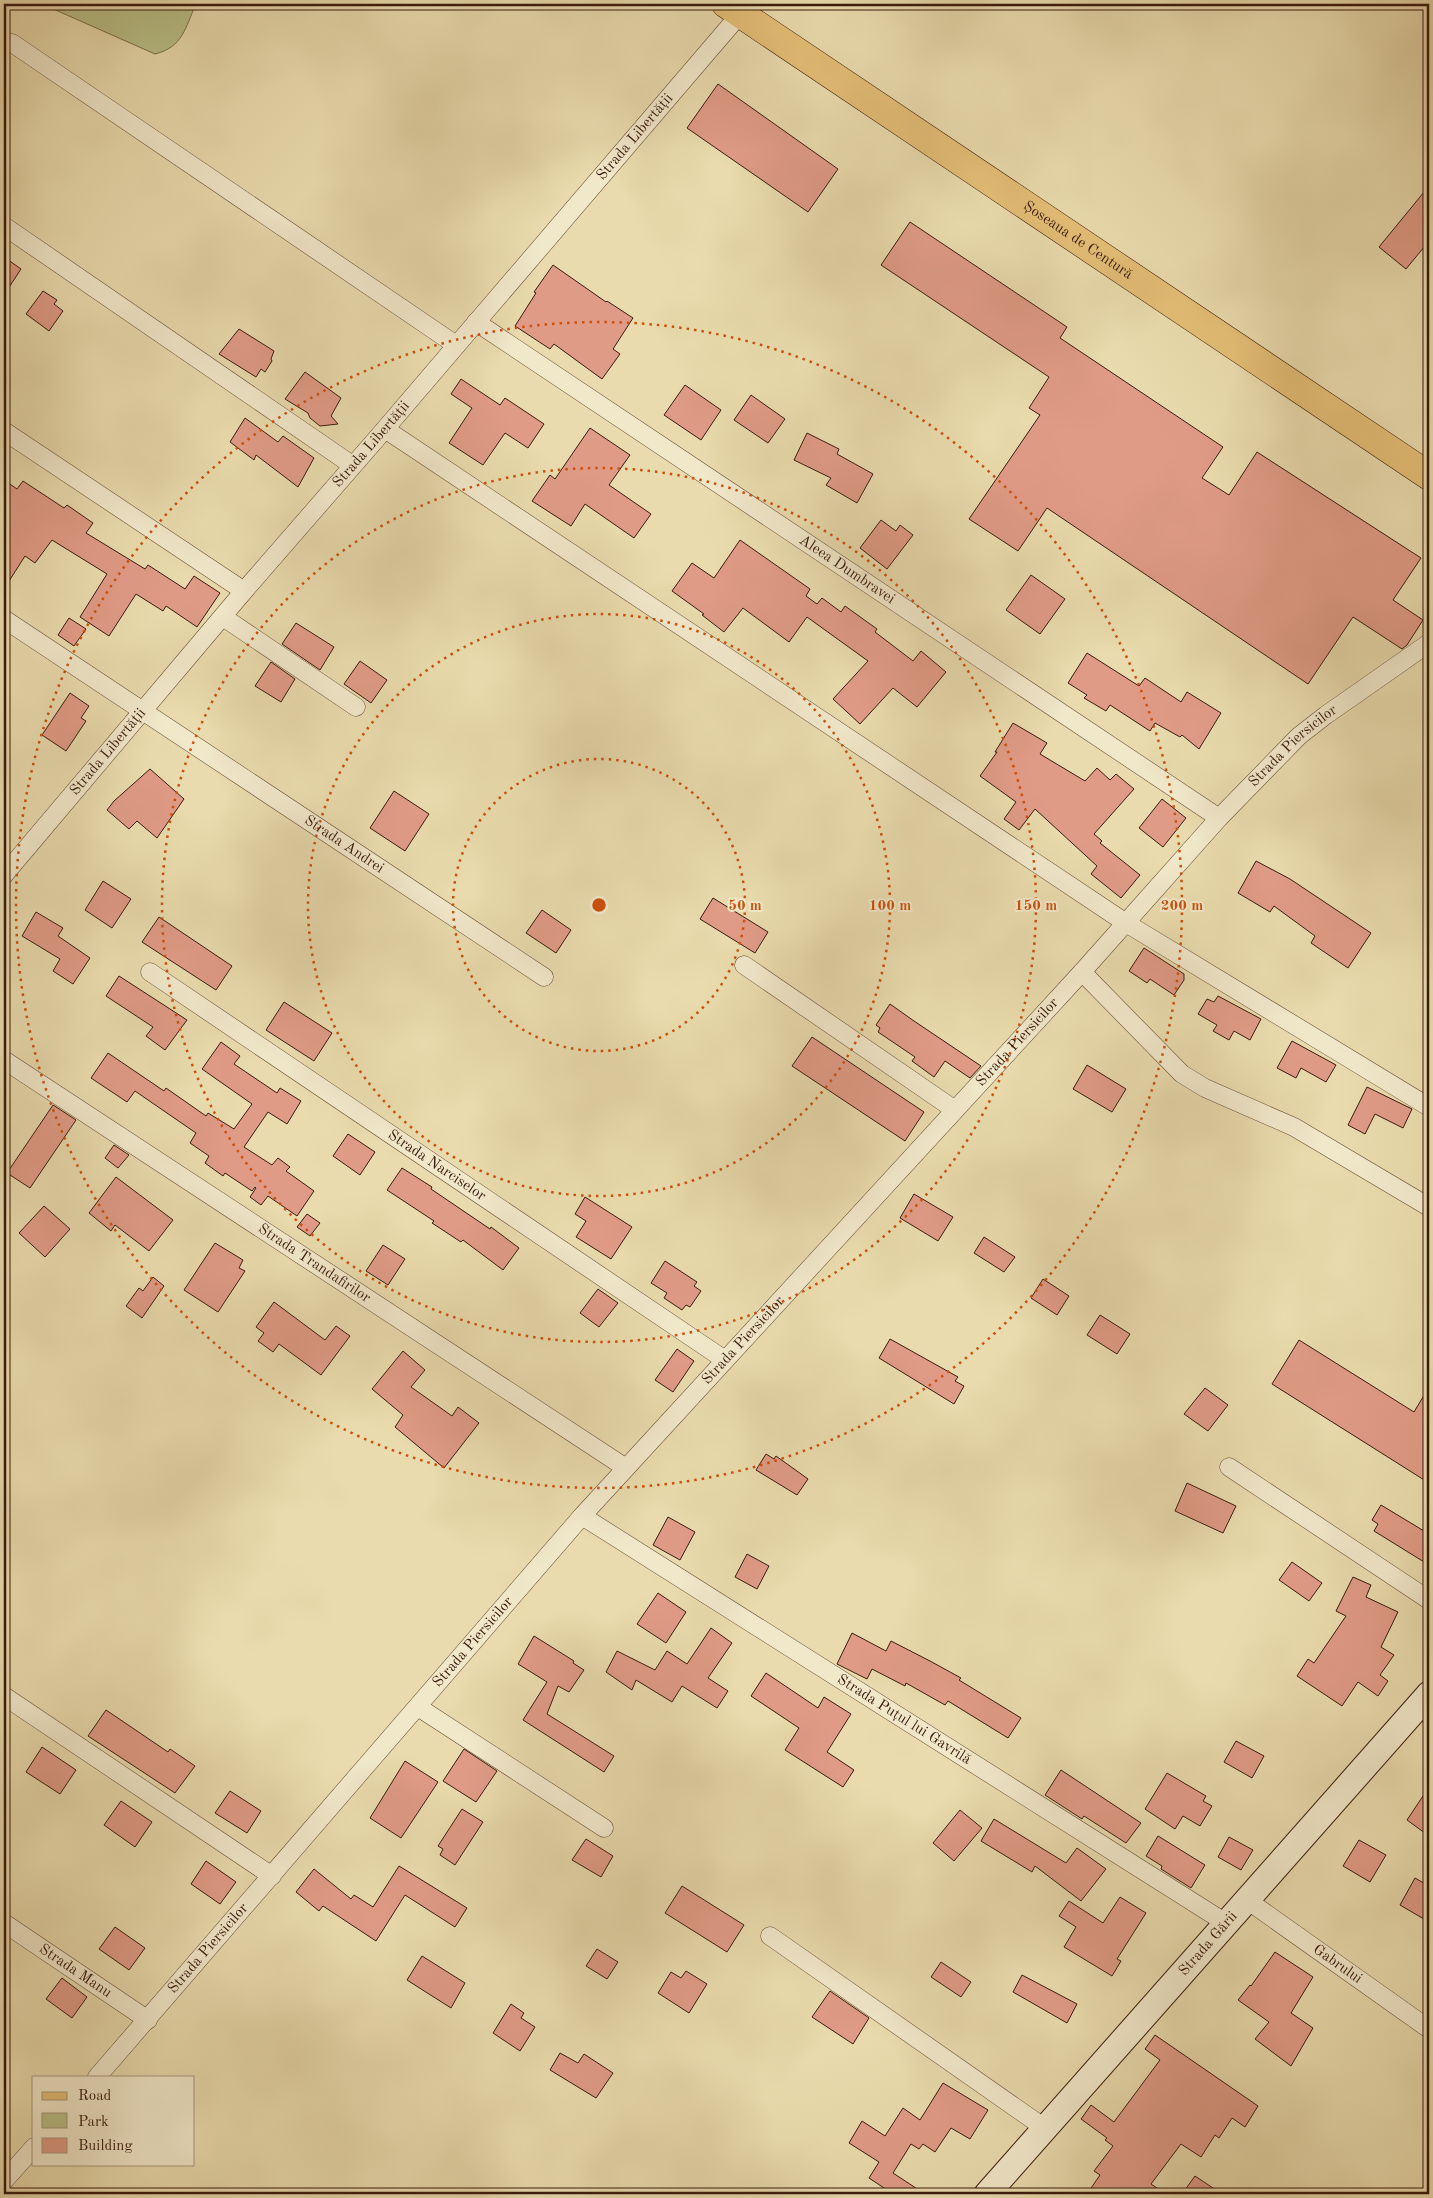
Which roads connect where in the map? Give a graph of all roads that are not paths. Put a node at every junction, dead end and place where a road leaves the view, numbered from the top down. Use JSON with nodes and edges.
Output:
{"nodes":[{"id":1,"x":734,"y":9,"type":"edge"},
{"id":2,"x":12,"y":43,"type":"dead end"},
{"id":3,"x":4,"y":226,"type":"edge"},
{"id":4,"x":476,"y":322,"type":"junction"},
{"id":5,"x":456,"y":345,"type":"junction"},
{"id":6,"x":385,"y":429,"type":"junction"},
{"id":7,"x":4,"y":430,"type":"edge"},
{"id":8,"x":352,"y":465,"type":"junction"},
{"id":9,"x":1429,"y":476,"type":"edge"},
{"id":10,"x":244,"y":591,"type":"junction"},
{"id":11,"x":223,"y":617,"type":"junction"},
{"id":12,"x":4,"y":619,"type":"edge"},
{"id":13,"x":1429,"y":644,"type":"edge"},
{"id":14,"x":356,"y":707,"type":"dead end"},
{"id":15,"x":143,"y":711,"type":"junction"},
{"id":16,"x":1218,"y":818,"type":"junction"},
{"id":17,"x":4,"y":875,"type":"edge"},
{"id":18,"x":1126,"y":923,"type":"junction"},
{"id":19,"x":744,"y":964,"type":"dead end"},
{"id":20,"x":150,"y":972,"type":"dead end"},
{"id":21,"x":1082,"y":972,"type":"junction"},
{"id":22,"x":544,"y":976,"type":"dead end"},
{"id":23,"x":4,"y":1060,"type":"edge"},
{"id":24,"x":1429,"y":1107,"type":"edge"},
{"id":25,"x":955,"y":1110,"type":"junction"},
{"id":26,"x":1429,"y":1208,"type":"edge"},
{"id":27,"x":725,"y":1360,"type":"junction"},
{"id":28,"x":1228,"y":1467,"type":"dead end"},
{"id":29,"x":626,"y":1468,"type":"junction"},
{"id":30,"x":582,"y":1516,"type":"junction"},
{"id":31,"x":1429,"y":1600,"type":"edge"},
{"id":32,"x":1429,"y":1694,"type":"edge"},
{"id":33,"x":4,"y":1696,"type":"edge"},
{"id":34,"x":418,"y":1707,"type":"junction"},
{"id":35,"x":604,"y":1828,"type":"dead end"},
{"id":36,"x":272,"y":1876,"type":"junction"},
{"id":37,"x":1247,"y":1900,"type":"junction"},
{"id":38,"x":1226,"y":1923,"type":"junction"},
{"id":39,"x":4,"y":1924,"type":"edge"},
{"id":40,"x":770,"y":1936,"type":"dead end"},
{"id":41,"x":148,"y":2020,"type":"junction"},
{"id":42,"x":1429,"y":2029,"type":"edge"},
{"id":43,"x":98,"y":2076,"type":"edge"},
{"id":44,"x":1046,"y":2129,"type":"junction"},
{"id":45,"x":32,"y":2149,"type":"edge"},
{"id":46,"x":4,"y":2181,"type":"edge"},
{"id":47,"x":987,"y":2194,"type":"edge"}],
"edges":[{"from":1,"to":4,"type":"street","name":"Strada Libertății"},
{"from":1,"to":9,"type":"main road","name":"Șoseaua de Centură"},
{"from":2,"to":5,"type":"street"},
{"from":3,"to":8,"type":"street"},
{"from":4,"to":5,"type":"street","name":"Strada Libertății"},
{"from":4,"to":16,"type":"street","name":"Aleea Dumbravei"},
{"from":5,"to":6,"type":"street","name":"Strada Libertății"},
{"from":6,"to":8,"type":"street","name":"Strada Libertății"},
{"from":6,"to":18,"type":"street"},
{"from":7,"to":10,"type":"street"},
{"from":8,"to":10,"type":"street","name":"Strada Libertății"},
{"from":10,"to":11,"type":"street","name":"Strada Libertății"},
{"from":11,"to":14,"type":"street"},
{"from":11,"to":15,"type":"street","name":"Strada Libertății"},
{"from":12,"to":15,"type":"street","name":"Strada Andrei"},
{"from":13,"to":16,"type":"street","name":"Strada Piersicilor"},
{"from":15,"to":17,"type":"street","name":"Strada Libertății"},
{"from":15,"to":22,"type":"street","name":"Strada Andrei"},
{"from":16,"to":18,"type":"street","name":"Strada Piersicilor"},
{"from":18,"to":21,"type":"street","name":"Strada Piersicilor"},
{"from":18,"to":24,"type":"street"},
{"from":19,"to":25,"type":"street"},
{"from":20,"to":27,"type":"street","name":"Strada Narciselor"},
{"from":21,"to":25,"type":"street","name":"Strada Piersicilor"},
{"from":21,"to":26,"type":"street"},
{"from":23,"to":29,"type":"street","name":"Strada Trandafirilor"},
{"from":25,"to":27,"type":"street","name":"Strada Piersicilor"},
{"from":27,"to":29,"type":"street","name":"Strada Piersicilor"},
{"from":28,"to":31,"type":"street"},
{"from":29,"to":30,"type":"street","name":"Strada Piersicilor"},
{"from":30,"to":34,"type":"street","name":"Strada Piersicilor"},
{"from":30,"to":38,"type":"street","name":"Strada Puțul lui Gavrilă"},
{"from":32,"to":37,"type":"main road","name":"Strada Gării"},
{"from":33,"to":36,"type":"street"},
{"from":34,"to":35,"type":"street"},
{"from":34,"to":36,"type":"street","name":"Strada Piersicilor"},
{"from":36,"to":41,"type":"street","name":"Strada Piersicilor"},
{"from":37,"to":38,"type":"main road","name":"Strada Gării"},
{"from":37,"to":42,"type":"street","name":"Gabrului"},
{"from":38,"to":44,"type":"main road","name":"Strada Gării"},
{"from":39,"to":41,"type":"street","name":"Strada Manu"},
{"from":40,"to":44,"type":"street"},
{"from":41,"to":43,"type":"street","name":"Strada Piersicilor"},
{"from":44,"to":47,"type":"main road","name":"Strada Gării"},
{"from":45,"to":46,"type":"street"}]}
